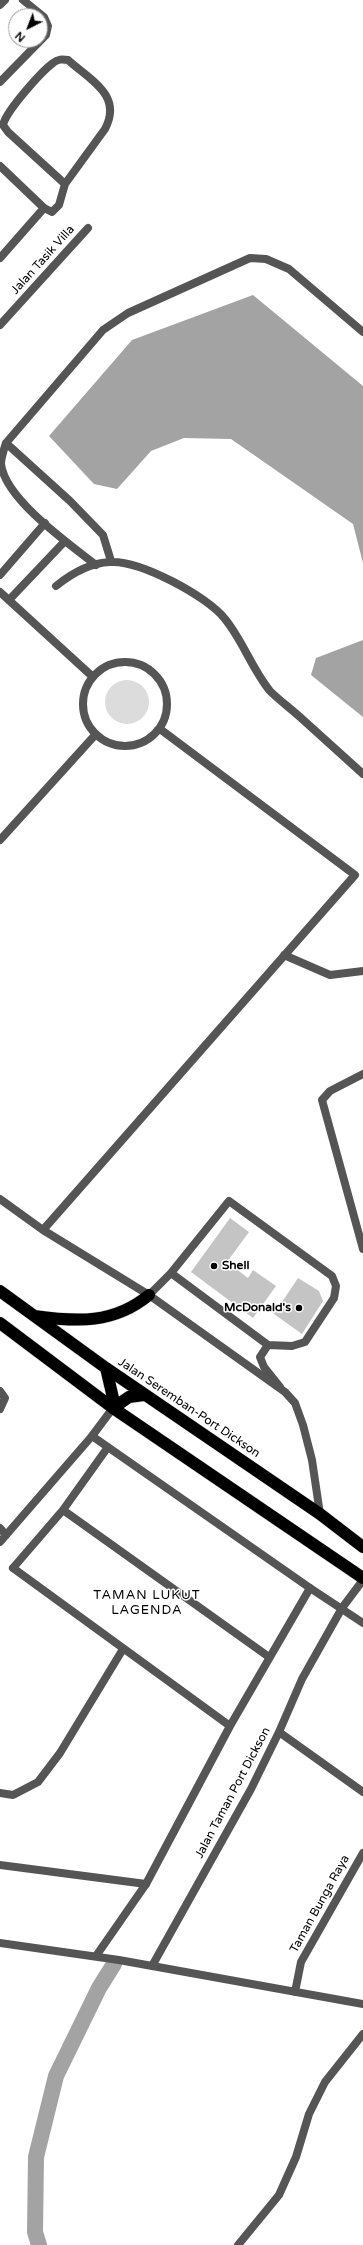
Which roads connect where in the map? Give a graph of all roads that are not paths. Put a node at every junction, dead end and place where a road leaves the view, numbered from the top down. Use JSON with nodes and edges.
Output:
{"nodes":[{"id":1,"x":5,"y":0,"type":"edge"},
{"id":2,"x":22,"y":0,"type":"edge"},
{"id":3,"x":0,"y":5,"type":"edge"},
{"id":4,"x":0,"y":82,"type":"edge"},
{"id":5,"x":0,"y":166,"type":"edge"},
{"id":6,"x":65,"y":184,"type":"junction"},
{"id":7,"x":44,"y":208,"type":"junction"},
{"id":8,"x":88,"y":228,"type":"dead end"},
{"id":9,"x":1,"y":255,"type":"edge"},
{"id":10,"x":0,"y":325,"type":"edge"},
{"id":11,"x":363,"y":332,"type":"edge"},
{"id":12,"x":6,"y":443,"type":"junction"},
{"id":13,"x":45,"y":523,"type":"junction"},
{"id":14,"x":65,"y":541,"type":"junction"},
{"id":15,"x":111,"y":562,"type":"junction"},
{"id":16,"x":96,"y":565,"type":"junction"},
{"id":17,"x":0,"y":575,"type":"edge"},
{"id":18,"x":56,"y":586,"type":"dead end"},
{"id":19,"x":0,"y":592,"type":"edge"},
{"id":20,"x":8,"y":600,"type":"junction"},
{"id":21,"x":93,"y":677,"type":"junction"},
{"id":22,"x":160,"y":729,"type":"junction"},
{"id":23,"x":96,"y":734,"type":"junction"},
{"id":24,"x":363,"y":774,"type":"edge"},
{"id":25,"x":0,"y":840,"type":"edge"},
{"id":26,"x":284,"y":956,"type":"junction"},
{"id":27,"x":363,"y":971,"type":"edge"},
{"id":28,"x":363,"y":1074,"type":"edge"},
{"id":29,"x":0,"y":1199,"type":"edge"},
{"id":30,"x":43,"y":1230,"type":"junction"},
{"id":31,"x":363,"y":1249,"type":"edge"},
{"id":32,"x":171,"y":1273,"type":"junction"},
{"id":33,"x":0,"y":1291,"type":"edge"},
{"id":34,"x":149,"y":1295,"type":"junction"},
{"id":35,"x":33,"y":1316,"type":"junction"},
{"id":36,"x":0,"y":1323,"type":"edge"},
{"id":37,"x":268,"y":1345,"type":"junction"},
{"id":38,"x":106,"y":1368,"type":"junction"},
{"id":39,"x":0,"y":1391,"type":"edge"},
{"id":40,"x":284,"y":1392,"type":"junction"},
{"id":41,"x":144,"y":1395,"type":"junction"},
{"id":42,"x":113,"y":1408,"type":"junction"},
{"id":43,"x":0,"y":1409,"type":"edge"},
{"id":44,"x":92,"y":1436,"type":"junction"},
{"id":45,"x":108,"y":1448,"type":"junction"},
{"id":46,"x":63,"y":1510,"type":"junction"},
{"id":47,"x":320,"y":1514,"type":"junction"},
{"id":48,"x":0,"y":1528,"type":"edge"},
{"id":49,"x":6,"y":1535,"type":"junction"},
{"id":50,"x":0,"y":1542,"type":"edge"},
{"id":51,"x":361,"y":1545,"type":"edge"},
{"id":52,"x":363,"y":1557,"type":"edge"},
{"id":53,"x":363,"y":1579,"type":"edge"},
{"id":54,"x":310,"y":1588,"type":"junction"},
{"id":55,"x":342,"y":1608,"type":"junction"},
{"id":56,"x":363,"y":1623,"type":"edge"},
{"id":57,"x":123,"y":1649,"type":"junction"},
{"id":58,"x":269,"y":1657,"type":"junction"},
{"id":59,"x":230,"y":1726,"type":"junction"},
{"id":60,"x":279,"y":1732,"type":"junction"},
{"id":61,"x":363,"y":1792,"type":"edge"},
{"id":62,"x":0,"y":1793,"type":"edge"},
{"id":63,"x":363,"y":1853,"type":"edge"},
{"id":64,"x":0,"y":1865,"type":"edge"},
{"id":65,"x":146,"y":1884,"type":"junction"},
{"id":66,"x":0,"y":1943,"type":"edge"},
{"id":67,"x":96,"y":1956,"type":"junction"},
{"id":68,"x":148,"y":1965,"type":"junction"},
{"id":69,"x":295,"y":1992,"type":"junction"},
{"id":70,"x":363,"y":2004,"type":"edge"},
{"id":71,"x":363,"y":2034,"type":"edge"},
{"id":72,"x":238,"y":2245,"type":"edge"}],
"edges":[{"from":1,"to":3,"type":"street"},
{"from":2,"to":4,"type":"street"},
{"from":5,"to":7,"type":"street"},
{"from":6,"to":6,"type":"street"},
{"from":6,"to":7,"type":"street"},
{"from":7,"to":9,"type":"street"},
{"from":8,"to":10,"type":"street","name":"Jalan Tasik Villa"},
{"from":11,"to":12,"type":"street"},
{"from":12,"to":13,"type":"street"},
{"from":12,"to":15,"type":"street"},
{"from":13,"to":14,"type":"street"},
{"from":13,"to":17,"type":"street"},
{"from":14,"to":16,"type":"street"},
{"from":14,"to":20,"type":"street"},
{"from":15,"to":16,"type":"street"},
{"from":15,"to":24,"type":"street"},
{"from":16,"to":18,"type":"street"},
{"from":19,"to":20,"type":"street"},
{"from":20,"to":21,"type":"street"},
{"from":21,"to":22,"type":"street"},
{"from":21,"to":23,"type":"street"},
{"from":22,"to":23,"type":"street"},
{"from":22,"to":26,"type":"street"},
{"from":23,"to":25,"type":"street"},
{"from":26,"to":27,"type":"street"},
{"from":26,"to":30,"type":"street"},
{"from":28,"to":31,"type":"street"},
{"from":29,"to":30,"type":"street"},
{"from":30,"to":34,"type":"street"},
{"from":32,"to":34,"type":"street"},
{"from":32,"to":37,"type":"street"},
{"from":32,"to":37,"type":"street"},
{"from":33,"to":35,"type":"highway","name":"Jalan Seremban-Port Dickson"},
{"from":34,"to":35,"type":"highway"},
{"from":34,"to":40,"type":"street"},
{"from":35,"to":38,"type":"highway","name":"Jalan Seremban-Port Dickson"},
{"from":36,"to":42,"type":"highway"},
{"from":37,"to":40,"type":"street"},
{"from":38,"to":41,"type":"highway","name":"Jalan Seremban-Port Dickson"},
{"from":38,"to":42,"type":"highway"},
{"from":39,"to":43,"type":"street"},
{"from":40,"to":47,"type":"street"},
{"from":41,"to":42,"type":"highway"},
{"from":41,"to":47,"type":"highway","name":"Jalan Seremban-Port Dickson"},
{"from":42,"to":44,"type":"street"},
{"from":42,"to":53,"type":"highway"},
{"from":44,"to":45,"type":"street"},
{"from":44,"to":49,"type":"street"},
{"from":45,"to":46,"type":"street"},
{"from":45,"to":54,"type":"street"},
{"from":46,"to":57,"type":"street"},
{"from":46,"to":58,"type":"street"},
{"from":47,"to":51,"type":"highway","name":"Jalan Seremban-Port Dickson"},
{"from":48,"to":49,"type":"street"},
{"from":49,"to":50,"type":"street"},
{"from":51,"to":52,"type":"highway"},
{"from":53,"to":55,"type":"street","name":"Jalan Taman Port Dickson"},
{"from":54,"to":55,"type":"street"},
{"from":54,"to":58,"type":"street"},
{"from":55,"to":56,"type":"street"},
{"from":55,"to":60,"type":"street","name":"Jalan Taman Port Dickson"},
{"from":57,"to":59,"type":"street"},
{"from":57,"to":62,"type":"street"},
{"from":58,"to":59,"type":"street"},
{"from":59,"to":65,"type":"street"},
{"from":60,"to":61,"type":"street"},
{"from":60,"to":68,"type":"street","name":"Jalan Taman Port Dickson"},
{"from":63,"to":69,"type":"street","name":"Taman Bunga Raya"},
{"from":64,"to":65,"type":"street"},
{"from":65,"to":67,"type":"street"},
{"from":66,"to":67,"type":"street"},
{"from":67,"to":68,"type":"street"},
{"from":68,"to":69,"type":"street"},
{"from":69,"to":70,"type":"street"},
{"from":71,"to":72,"type":"street"}]}
